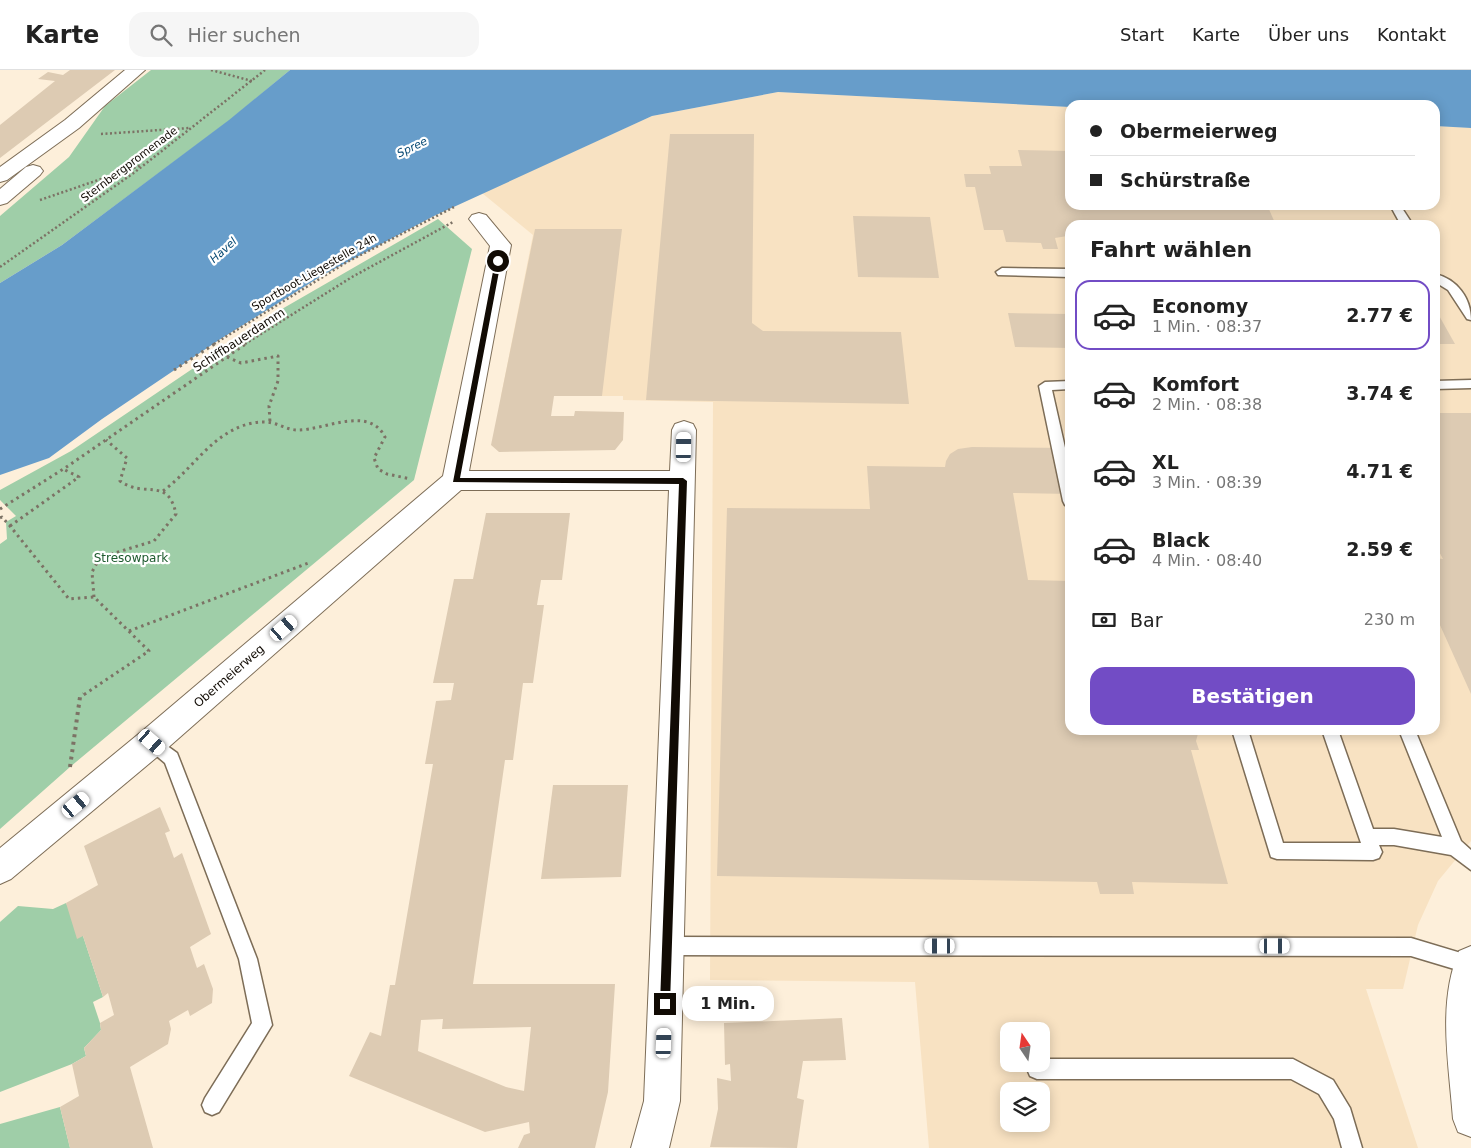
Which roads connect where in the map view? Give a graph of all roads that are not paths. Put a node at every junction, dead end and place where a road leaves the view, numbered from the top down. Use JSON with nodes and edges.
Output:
{"nodes":[{"id":1,"x":136,"y":70,"type":"edge"},
{"id":2,"x":69,"y":130,"type":"junction"},
{"id":3,"x":0,"y":176,"type":"edge"},
{"id":4,"x":0,"y":199,"type":"edge"},
{"id":5,"x":479,"y":219,"type":"road end"},
{"id":6,"x":1002,"y":272,"type":"dead end"},
{"id":7,"x":1065,"y":273,"type":"edge"},
{"id":8,"x":1440,"y":278,"type":"edge"},
{"id":9,"x":1471,"y":316,"type":"edge"},
{"id":10,"x":1440,"y":384,"type":"edge"},
{"id":11,"x":1471,"y":384,"type":"edge"},
{"id":12,"x":1065,"y":386,"type":"edge"},
{"id":13,"x":684,"y":430,"type":"dead end"},
{"id":14,"x":1065,"y":477,"type":"edge"},
{"id":15,"x":455,"y":480,"type":"junction"},
{"id":16,"x":683,"y":481,"type":"junction"},
{"id":17,"x":1242,"y":735,"type":"edge"},
{"id":18,"x":1332,"y":735,"type":"edge"},
{"id":19,"x":1409,"y":735,"type":"edge"},
{"id":20,"x":152,"y":742,"type":"junction"},
{"id":21,"x":1367,"y":837,"type":"junction"},
{"id":22,"x":1455,"y":846,"type":"junction"},
{"id":23,"x":1471,"y":861,"type":"edge"},
{"id":24,"x":0,"y":868,"type":"edge"},
{"id":25,"x":667,"y":946,"type":"junction"},
{"id":26,"x":1471,"y":964,"type":"edge"},
{"id":27,"x":1050,"y":1069,"type":"edge"},
{"id":28,"x":212,"y":1105,"type":"dead end"},
{"id":29,"x":1471,"y":1118,"type":"edge"},
{"id":30,"x":650,"y":1148,"type":"edge"},
{"id":31,"x":1352,"y":1148,"type":"edge"}],
"edges":[{"from":1,"to":2,"type":"street"},
{"from":2,"to":3,"type":"street"},
{"from":2,"to":4,"type":"street"},
{"from":5,"to":15,"type":"street"},
{"from":6,"to":7,"type":"lane"},
{"from":8,"to":9,"type":"lane"},
{"from":10,"to":11,"type":"lane"},
{"from":12,"to":14,"type":"lane"},
{"from":13,"to":16,"type":"street"},
{"from":15,"to":16,"type":"street"},
{"from":15,"to":20,"type":"street","name":"Obermeierweg"},
{"from":16,"to":25,"type":"street"},
{"from":17,"to":21,"type":"lane"},
{"from":18,"to":21,"type":"lane"},
{"from":19,"to":22,"type":"lane"},
{"from":20,"to":24,"type":"street","name":"Obermeierweg"},
{"from":20,"to":28,"type":"lane"},
{"from":21,"to":22,"type":"lane"},
{"from":22,"to":23,"type":"lane"},
{"from":25,"to":26,"type":"lane"},
{"from":25,"to":30,"type":"street"},
{"from":26,"to":29,"type":"street"},
{"from":27,"to":31,"type":"lane"}]}
